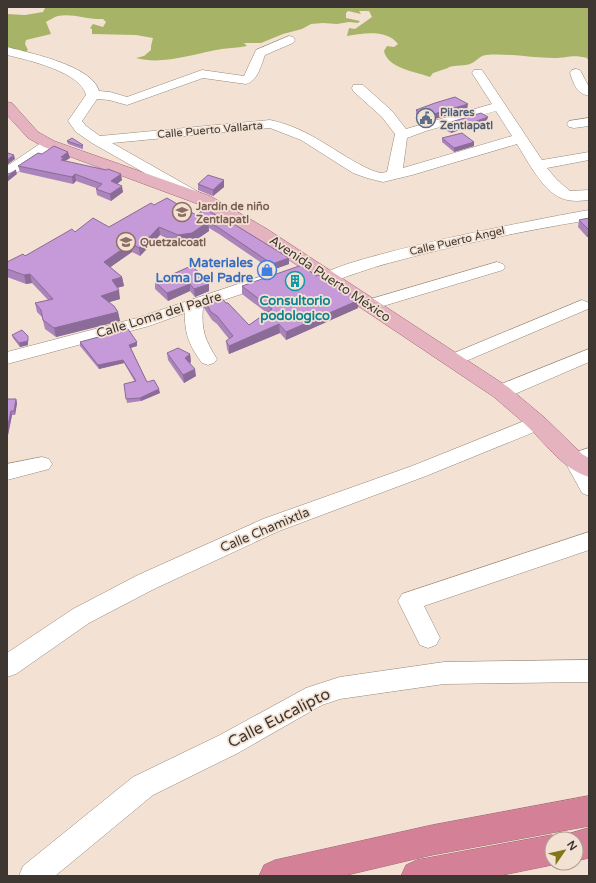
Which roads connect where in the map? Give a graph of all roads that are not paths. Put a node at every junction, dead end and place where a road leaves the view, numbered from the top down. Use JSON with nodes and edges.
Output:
{"nodes":[{"id":1,"x":289,"y":40,"type":"dead end"},
{"id":2,"x":7,"y":51,"type":"edge"},
{"id":3,"x":478,"y":73,"type":"dead end"},
{"id":4,"x":576,"y":73,"type":"dead end"},
{"id":5,"x":358,"y":88,"type":"dead end"},
{"id":6,"x":589,"y":92,"type":"edge"},
{"id":7,"x":93,"y":95,"type":"junction"},
{"id":8,"x":7,"y":106,"type":"edge"},
{"id":9,"x":500,"y":106,"type":"junction"},
{"id":10,"x":589,"y":122,"type":"edge"},
{"id":11,"x":574,"y":124,"type":"dead end"},
{"id":12,"x":403,"y":135,"type":"junction"},
{"id":13,"x":521,"y":138,"type":"junction"},
{"id":14,"x":97,"y":140,"type":"junction"},
{"id":15,"x":50,"y":144,"type":"junction"},
{"id":16,"x":589,"y":156,"type":"edge"},
{"id":17,"x":537,"y":165,"type":"junction"},
{"id":18,"x":7,"y":174,"type":"edge"},
{"id":19,"x":396,"y":174,"type":"junction"},
{"id":20,"x":583,"y":196,"type":"edge"},
{"id":21,"x":204,"y":200,"type":"junction"},
{"id":22,"x":589,"y":215,"type":"edge"},
{"id":23,"x":498,"y":267,"type":"dead end"},
{"id":24,"x":295,"y":269,"type":"junction"},
{"id":25,"x":328,"y":277,"type":"junction"},
{"id":26,"x":195,"y":305,"type":"junction"},
{"id":27,"x":370,"y":305,"type":"junction"},
{"id":28,"x":582,"y":305,"type":"dead end"},
{"id":29,"x":589,"y":355,"type":"edge"},
{"id":30,"x":7,"y":358,"type":"edge"},
{"id":31,"x":208,"y":359,"type":"dead end"},
{"id":32,"x":453,"y":360,"type":"junction"},
{"id":33,"x":501,"y":392,"type":"junction"},
{"id":34,"x":537,"y":423,"type":"junction"},
{"id":35,"x":584,"y":462,"type":"edge"},
{"id":36,"x":42,"y":464,"type":"dead end"},
{"id":37,"x":7,"y":472,"type":"edge"},
{"id":38,"x":589,"y":488,"type":"edge"},
{"id":39,"x":589,"y":541,"type":"edge"},
{"id":40,"x":428,"y":638,"type":"dead end"},
{"id":41,"x":7,"y":666,"type":"edge"},
{"id":42,"x":589,"y":671,"type":"edge"},
{"id":43,"x":589,"y":811,"type":"edge"},
{"id":44,"x":544,"y":852,"type":"edge"},
{"id":45,"x":33,"y":876,"type":"edge"},
{"id":46,"x":275,"y":876,"type":"edge"},
{"id":47,"x":417,"y":876,"type":"edge"}],
"edges":[{"from":1,"to":7,"type":"street"},
{"from":2,"to":7,"type":"street"},
{"from":3,"to":9,"type":"street"},
{"from":4,"to":6,"type":"street"},
{"from":5,"to":12,"type":"street"},
{"from":7,"to":14,"type":"street"},
{"from":8,"to":15,"type":"main road","name":"Avenida Puerto México"},
{"from":9,"to":12,"type":"street"},
{"from":9,"to":13,"type":"street"},
{"from":10,"to":11,"type":"street"},
{"from":12,"to":19,"type":"street"},
{"from":13,"to":17,"type":"street"},
{"from":13,"to":19,"type":"street","name":"Calle Puerto Vallarta"},
{"from":14,"to":19,"type":"street","name":"Calle Puerto Vallarta"},
{"from":14,"to":21,"type":"street"},
{"from":15,"to":18,"type":"street"},
{"from":15,"to":21,"type":"main road","name":"Avenida Puerto México"},
{"from":16,"to":17,"type":"street"},
{"from":17,"to":20,"type":"street"},
{"from":21,"to":24,"type":"main road","name":"Avenida Puerto México"},
{"from":22,"to":25,"type":"street","name":"Calle Puerto Ángel"},
{"from":23,"to":27,"type":"street"},
{"from":24,"to":25,"type":"main road","name":"Avenida Puerto México"},
{"from":24,"to":26,"type":"street","name":"Calle Loma del Padre"},
{"from":25,"to":27,"type":"main road","name":"Avenida Puerto México"},
{"from":26,"to":30,"type":"street","name":"Calle Loma del Padre"},
{"from":26,"to":31,"type":"street"},
{"from":27,"to":32,"type":"main road","name":"Avenida Puerto México"},
{"from":28,"to":32,"type":"street"},
{"from":29,"to":33,"type":"street"},
{"from":32,"to":33,"type":"main road","name":"Avenida Puerto México"},
{"from":33,"to":34,"type":"main road","name":"Avenida Puerto México"},
{"from":34,"to":35,"type":"main road","name":"Avenida Puerto México"},
{"from":34,"to":41,"type":"street","name":"Calle Chamixtla"},
{"from":35,"to":38,"type":"street"},
{"from":36,"to":37,"type":"street"},
{"from":39,"to":40,"type":"street"},
{"from":42,"to":45,"type":"street","name":"Calle Eucalipto"},
{"from":43,"to":46,"type":"highway"},
{"from":44,"to":47,"type":"highway"}]}
